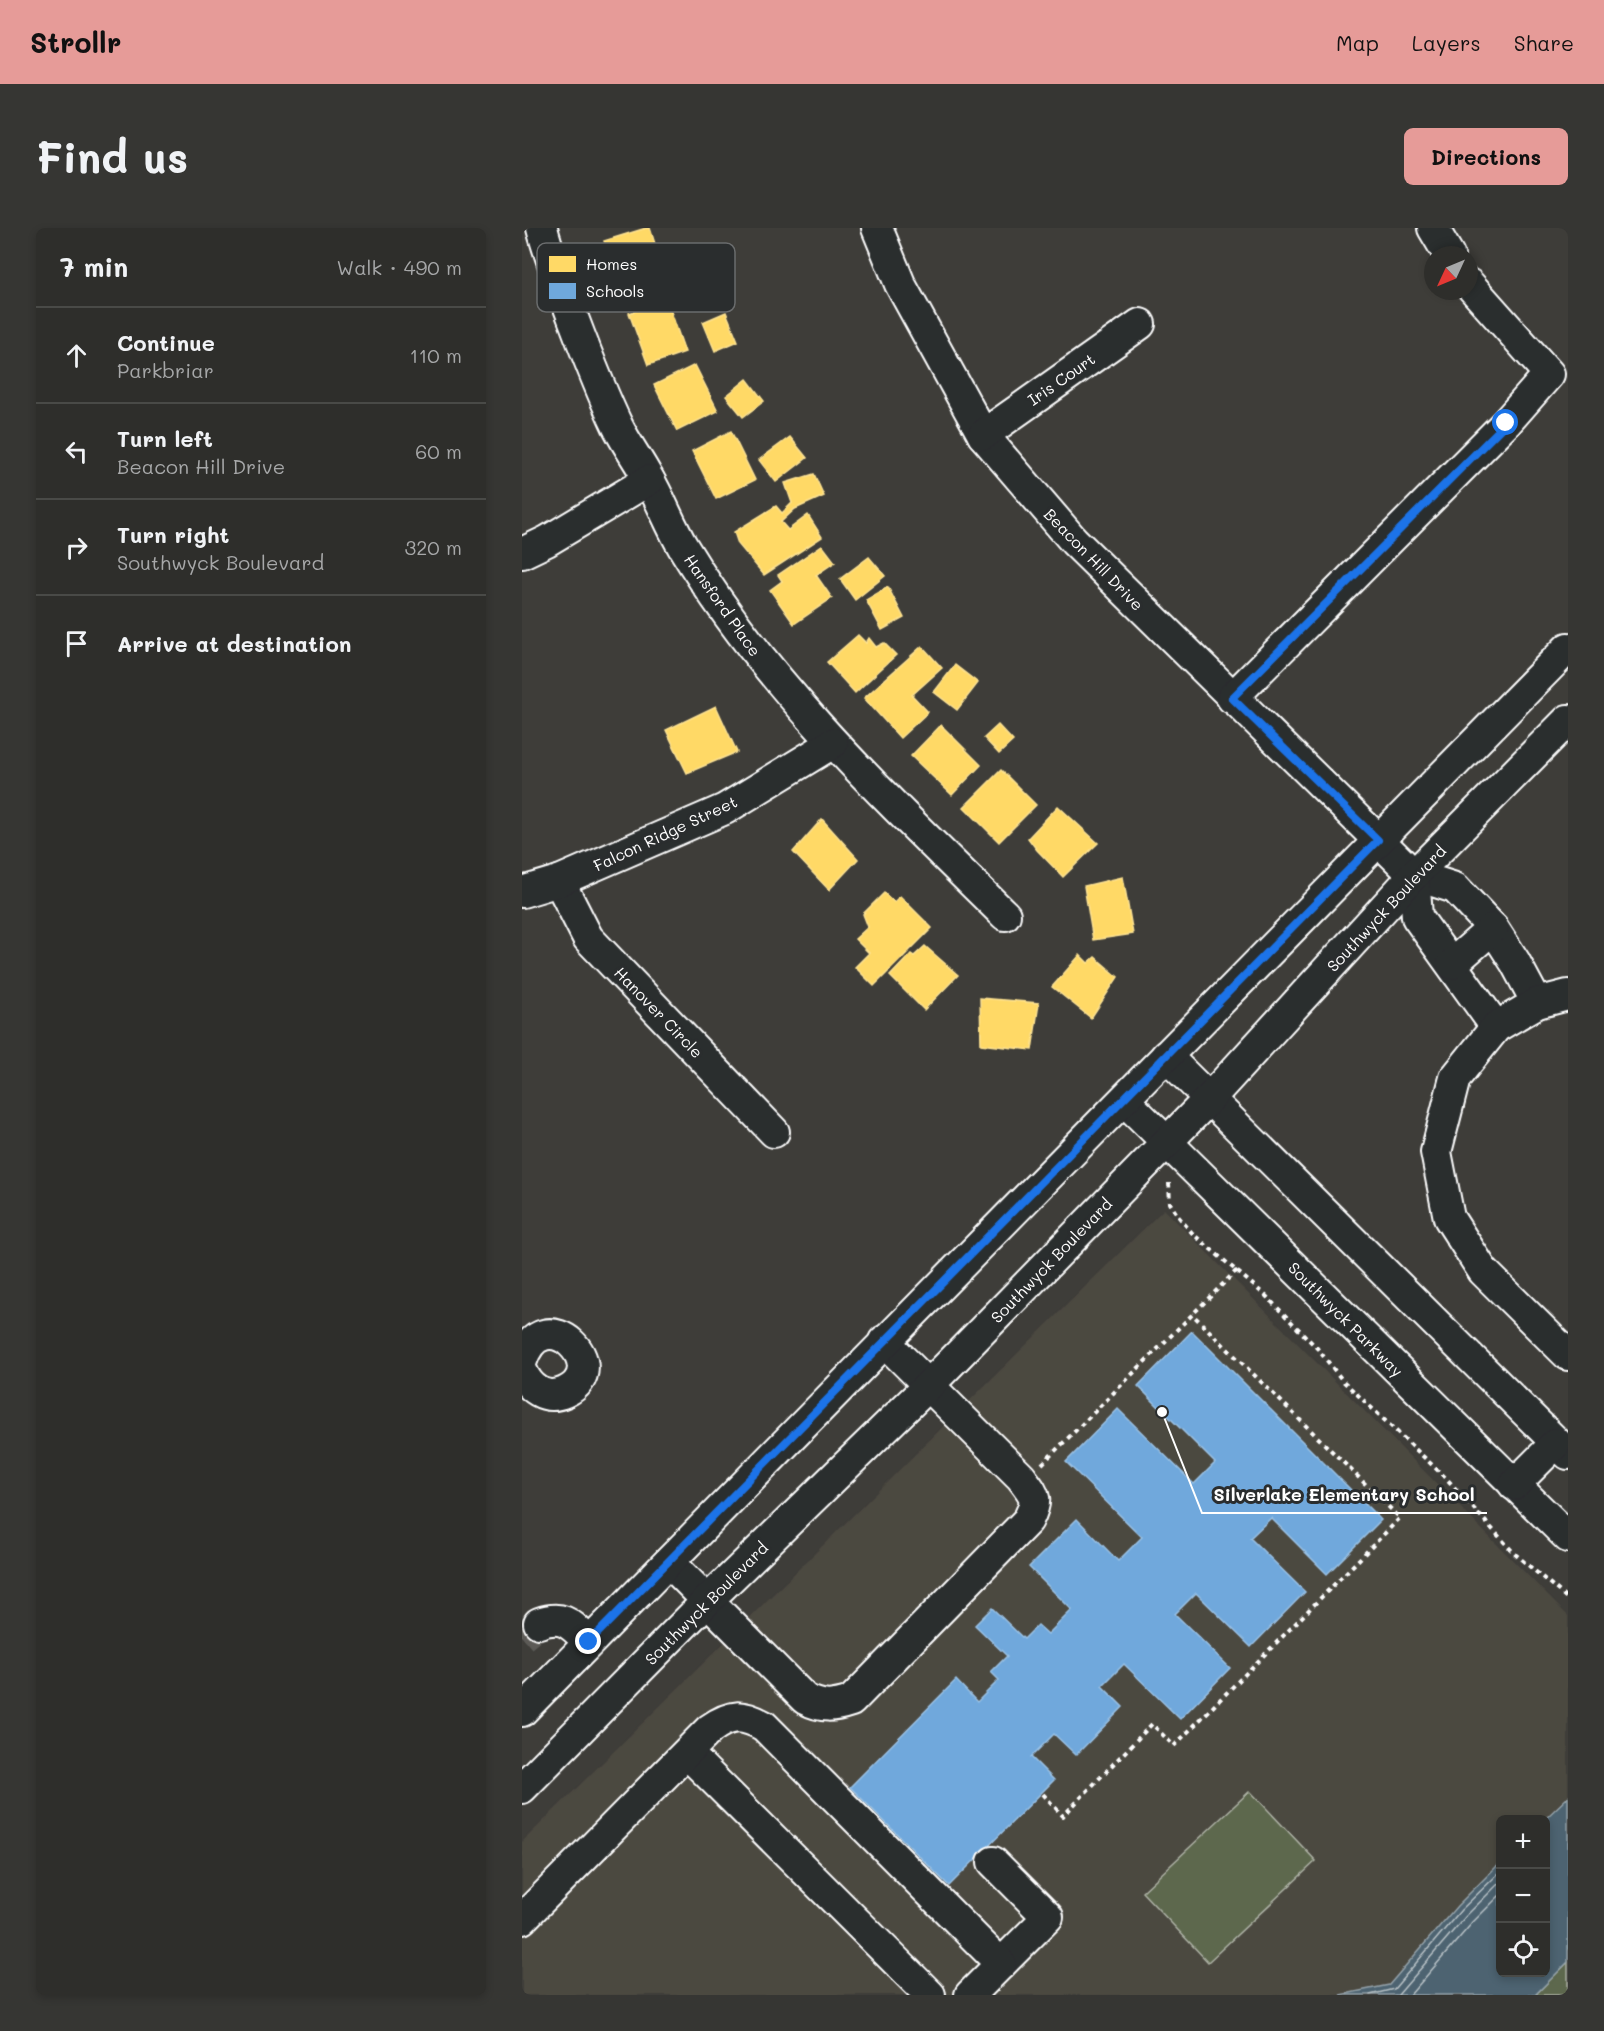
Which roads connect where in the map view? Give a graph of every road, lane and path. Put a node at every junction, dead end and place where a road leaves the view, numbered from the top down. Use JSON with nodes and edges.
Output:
{"nodes":[{"id":1,"x":542,"y":228,"type":"edge"},
{"id":2,"x":877,"y":228,"type":"edge"},
{"id":3,"x":1433,"y":228,"type":"edge"},
{"id":4,"x":546,"y":243,"type":"edge"},
{"id":5,"x":1444,"y":246,"type":"edge"},
{"id":6,"x":1478,"y":294,"type":"edge"},
{"id":7,"x":571,"y":312,"type":"edge"},
{"id":8,"x":1140,"y":324,"type":"dead end"},
{"id":9,"x":983,"y":435,"type":"junction"},
{"id":10,"x":649,"y":480,"type":"junction"},
{"id":11,"x":522,"y":553,"type":"edge"},
{"id":12,"x":1568,"y":648,"type":"edge"},
{"id":13,"x":1232,"y":698,"type":"junction"},
{"id":14,"x":1568,"y":720,"type":"edge"},
{"id":15,"x":833,"y":742,"type":"junction"},
{"id":16,"x":1378,"y":840,"type":"junction"},
{"id":17,"x":1414,"y":875,"type":"junction"},
{"id":18,"x":559,"y":881,"type":"junction"},
{"id":19,"x":522,"y":892,"type":"edge"},
{"id":20,"x":1005,"y":915,"type":"dead end"},
{"id":21,"x":1493,"y":928,"type":"junction"},
{"id":22,"x":1452,"y":964,"type":"junction"},
{"id":23,"x":1568,"y":995,"type":"edge"},
{"id":24,"x":1537,"y":1003,"type":"junction"},
{"id":25,"x":1496,"y":1027,"type":"junction"},
{"id":26,"x":1166,"y":1056,"type":"junction"},
{"id":27,"x":1124,"y":1100,"type":"junction"},
{"id":28,"x":1208,"y":1100,"type":"junction"},
{"id":29,"x":774,"y":1132,"type":"dead end"},
{"id":30,"x":1166,"y":1142,"type":"junction"},
{"id":31,"x":1237,"y":1270,"type":"junction"},
{"id":32,"x":1192,"y":1314,"type":"junction"},
{"id":33,"x":884,"y":1341,"type":"junction"},
{"id":34,"x":1568,"y":1355,"type":"edge"},
{"id":35,"x":928,"y":1386,"type":"junction"},
{"id":36,"x":1562,"y":1449,"type":"edge"},
{"id":37,"x":1024,"y":1481,"type":"junction"},
{"id":38,"x":1514,"y":1485,"type":"junction"},
{"id":39,"x":1568,"y":1537,"type":"edge"},
{"id":40,"x":669,"y":1562,"type":"junction"},
{"id":41,"x":1568,"y":1599,"type":"edge"},
{"id":42,"x":707,"y":1601,"type":"junction"},
{"id":43,"x":539,"y":1623,"type":"tunnel mouth"},
{"id":44,"x":589,"y":1642,"type":"junction"},
{"id":45,"x":526,"y":1699,"type":"edge"},
{"id":46,"x":687,"y":1753,"type":"junction"},
{"id":47,"x":522,"y":1788,"type":"edge"},
{"id":48,"x":1043,"y":1794,"type":"dead end"},
{"id":49,"x":993,"y":1862,"type":"dead end"},
{"id":50,"x":522,"y":1919,"type":"edge"},
{"id":51,"x":1001,"y":1964,"type":"junction"},
{"id":52,"x":930,"y":1995,"type":"edge"},
{"id":53,"x":970,"y":1995,"type":"edge"}],
"edges":[{"from":1,"to":4,"type":"street","name":"Hansford Place"},
{"from":2,"to":9,"type":"street","name":"Beacon Hill Drive"},
{"from":3,"to":5,"type":"street"},
{"from":6,"to":13,"type":"street"},
{"from":7,"to":10,"type":"street","name":"Hansford Place"},
{"from":8,"to":9,"type":"street","name":"Iris Court"},
{"from":9,"to":13,"type":"street","name":"Beacon Hill Drive"},
{"from":10,"to":11,"type":"street"},
{"from":10,"to":15,"type":"street","name":"Hansford Place"},
{"from":12,"to":16,"type":"street"},
{"from":13,"to":16,"type":"street","name":"Beacon Hill Drive"},
{"from":14,"to":17,"type":"street","name":"Southwyck Boulevard"},
{"from":15,"to":18,"type":"street","name":"Falcon Ridge Street"},
{"from":15,"to":20,"type":"street","name":"Hansford Place"},
{"from":16,"to":17,"type":"street","name":"Beacon Hill Drive"},
{"from":16,"to":26,"type":"street"},
{"from":17,"to":21,"type":"street"},
{"from":17,"to":22,"type":"street"},
{"from":17,"to":28,"type":"street","name":"Southwyck Boulevard"},
{"from":18,"to":19,"type":"street","name":"Falcon Ridge Street"},
{"from":18,"to":29,"type":"street","name":"Hanover Circle"},
{"from":21,"to":22,"type":"street"},
{"from":21,"to":24,"type":"street"},
{"from":22,"to":25,"type":"street"},
{"from":23,"to":24,"type":"street"},
{"from":24,"to":25,"type":"street"},
{"from":25,"to":34,"type":"street"},
{"from":26,"to":27,"type":"street"},
{"from":26,"to":28,"type":"street"},
{"from":27,"to":30,"type":"street","name":"Southwyck Parkway"},
{"from":27,"to":33,"type":"street"},
{"from":28,"to":30,"type":"street","name":"Southwyck Boulevard"},
{"from":28,"to":36,"type":"street"},
{"from":30,"to":31,"type":"path"},
{"from":30,"to":35,"type":"street","name":"Southwyck Boulevard"},
{"from":30,"to":38,"type":"street","name":"Southwyck Parkway"},
{"from":31,"to":32,"type":"path"},
{"from":31,"to":41,"type":"path"},
{"from":32,"to":37,"type":"path"},
{"from":32,"to":48,"type":"path"},
{"from":33,"to":35,"type":"street"},
{"from":33,"to":40,"type":"street"},
{"from":35,"to":37,"type":"street"},
{"from":35,"to":42,"type":"street","name":"Southwyck Boulevard"},
{"from":36,"to":38,"type":"street"},
{"from":37,"to":42,"type":"street"},
{"from":38,"to":39,"type":"street","name":"Southwyck Parkway"},
{"from":40,"to":42,"type":"street"},
{"from":40,"to":44,"type":"street"},
{"from":42,"to":47,"type":"street","name":"Southwyck Boulevard"},
{"from":43,"to":44,"type":"street"},
{"from":44,"to":45,"type":"street"},
{"from":46,"to":50,"type":"street"},
{"from":46,"to":51,"type":"street"},
{"from":46,"to":52,"type":"street"},
{"from":49,"to":51,"type":"street"},
{"from":51,"to":53,"type":"street"}]}
